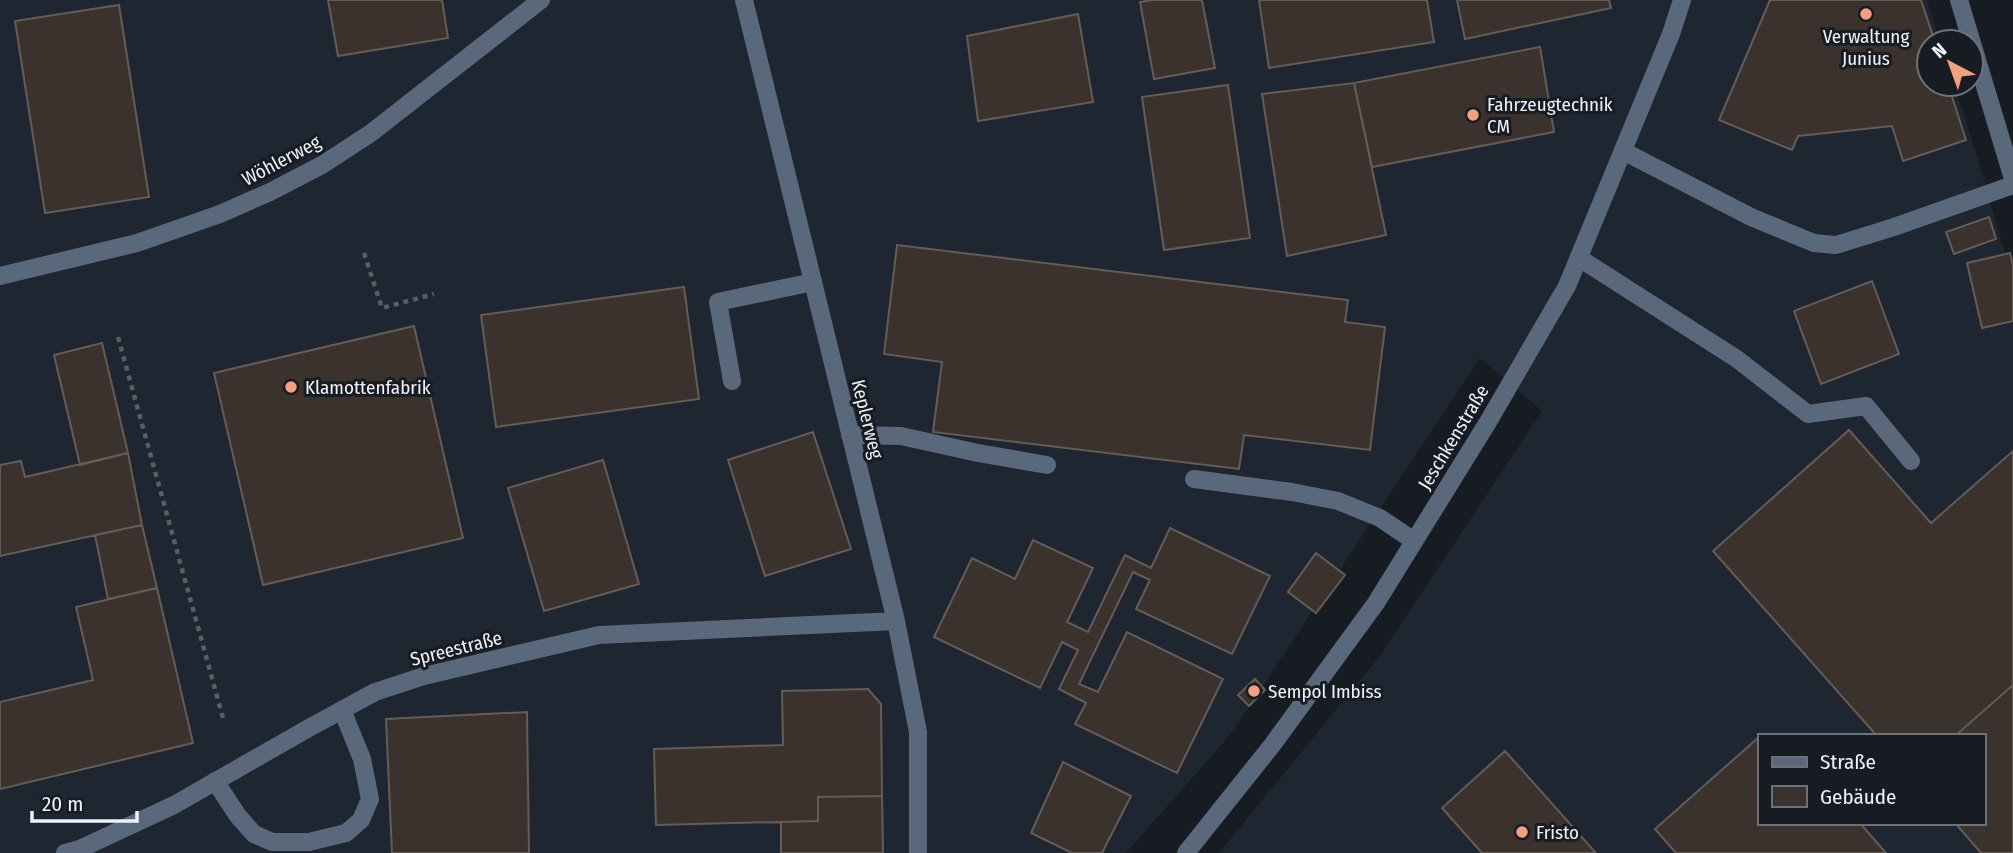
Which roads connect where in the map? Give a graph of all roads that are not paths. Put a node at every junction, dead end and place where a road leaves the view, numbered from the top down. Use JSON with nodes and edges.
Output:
{"nodes":[{"id":1,"x":541,"y":0,"type":"edge"},
{"id":2,"x":744,"y":0,"type":"edge"},
{"id":3,"x":1682,"y":0,"type":"edge"},
{"id":4,"x":1959,"y":0,"type":"edge"},
{"id":5,"x":1623,"y":151,"type":"junction"},
{"id":6,"x":2013,"y":179,"type":"edge"},
{"id":7,"x":2013,"y":185,"type":"edge"},
{"id":8,"x":1579,"y":258,"type":"junction"},
{"id":9,"x":0,"y":275,"type":"edge"},
{"id":10,"x":813,"y":282,"type":"junction"},
{"id":11,"x":732,"y":381,"type":"dead end"},
{"id":12,"x":850,"y":435,"type":"junction"},
{"id":13,"x":1911,"y":461,"type":"dead end"},
{"id":14,"x":1047,"y":464,"type":"dead end"},
{"id":15,"x":1194,"y":479,"type":"dead end"},
{"id":16,"x":1414,"y":541,"type":"junction"},
{"id":17,"x":896,"y":621,"type":"junction"},
{"id":18,"x":342,"y":710,"type":"junction"},
{"id":19,"x":215,"y":781,"type":"junction"},
{"id":20,"x":65,"y":853,"type":"edge"},
{"id":21,"x":918,"y":853,"type":"edge"},
{"id":22,"x":1186,"y":853,"type":"edge"}],
"edges":[{"from":1,"to":9,"type":"street","name":"Wöhlerweg"},
{"from":2,"to":10,"type":"street","name":"Keplerweg"},
{"from":3,"to":5,"type":"street","name":"Jeschkenstraße"},
{"from":4,"to":6,"type":"street"},
{"from":5,"to":7,"type":"street"},
{"from":5,"to":8,"type":"street","name":"Jeschkenstraße"},
{"from":8,"to":13,"type":"street"},
{"from":8,"to":16,"type":"street","name":"Jeschkenstraße"},
{"from":10,"to":11,"type":"street"},
{"from":10,"to":12,"type":"street","name":"Keplerweg"},
{"from":12,"to":14,"type":"street"},
{"from":12,"to":17,"type":"street","name":"Keplerweg"},
{"from":15,"to":16,"type":"street"},
{"from":16,"to":22,"type":"street","name":"Jeschkenstraße"},
{"from":17,"to":18,"type":"street","name":"Spreestraße"},
{"from":17,"to":21,"type":"street","name":"Keplerweg"},
{"from":18,"to":19,"type":"street","name":"Spreestraße"},
{"from":18,"to":19,"type":"street"},
{"from":19,"to":20,"type":"street","name":"Spreestraße"}]}
